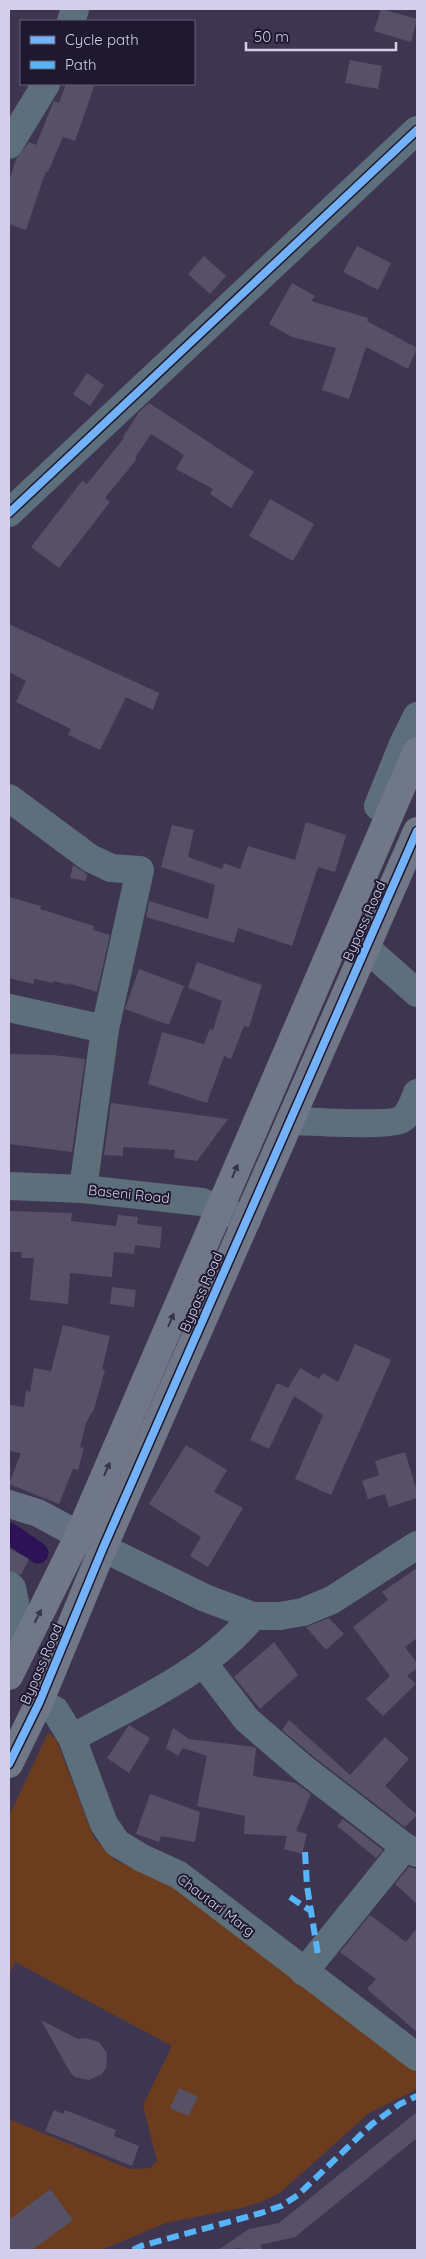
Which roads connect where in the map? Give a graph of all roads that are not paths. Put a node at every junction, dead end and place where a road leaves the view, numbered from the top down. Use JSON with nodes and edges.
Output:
{"nodes":[{"id":1,"x":45,"y":85,"type":"edge"},
{"id":2,"x":417,"y":130,"type":"edge"},
{"id":3,"x":9,"y":145,"type":"edge"},
{"id":4,"x":9,"y":513,"type":"edge"},
{"id":5,"x":417,"y":716,"type":"edge"},
{"id":6,"x":417,"y":751,"type":"edge"},
{"id":7,"x":9,"y":798,"type":"edge"},
{"id":8,"x":378,"y":806,"type":"dead end"},
{"id":9,"x":417,"y":831,"type":"edge"},
{"id":10,"x":366,"y":948,"type":"junction"},
{"id":11,"x":417,"y":993,"type":"edge"},
{"id":12,"x":9,"y":1008,"type":"edge"},
{"id":13,"x":105,"y":1029,"type":"junction"},
{"id":14,"x":417,"y":1093,"type":"edge"},
{"id":15,"x":290,"y":1121,"type":"junction"},
{"id":16,"x":9,"y":1186,"type":"edge"},
{"id":17,"x":83,"y":1189,"type":"junction"},
{"id":18,"x":220,"y":1208,"type":"junction"},
{"id":19,"x":247,"y":1220,"type":"junction"},
{"id":20,"x":9,"y":1504,"type":"edge"},
{"id":21,"x":79,"y":1535,"type":"junction"},
{"id":22,"x":417,"y":1545,"type":"edge"},
{"id":23,"x":103,"y":1548,"type":"junction"},
{"id":24,"x":9,"y":1585,"type":"edge"},
{"id":25,"x":254,"y":1616,"type":"junction"},
{"id":26,"x":13,"y":1640,"type":"edge"},
{"id":27,"x":204,"y":1664,"type":"junction"},
{"id":28,"x":9,"y":1676,"type":"edge"},
{"id":29,"x":39,"y":1702,"type":"junction"},
{"id":30,"x":72,"y":1738,"type":"junction"},
{"id":31,"x":9,"y":1764,"type":"edge"},
{"id":32,"x":411,"y":1850,"type":"edge"},
{"id":33,"x":304,"y":1972,"type":"junction"},
{"id":34,"x":417,"y":2057,"type":"edge"}],
"edges":[{"from":1,"to":3,"type":"street"},
{"from":2,"to":4,"type":"street"},
{"from":5,"to":8,"type":"street"},
{"from":18,"to":6,"type":"highway","name":"Bypass Road","one_way":true},
{"from":7,"to":13,"type":"street"},
{"from":9,"to":10,"type":"highway","name":"Bypass Road"},
{"from":10,"to":11,"type":"street"},
{"from":10,"to":15,"type":"highway","name":"Bypass Road"},
{"from":12,"to":13,"type":"street"},
{"from":13,"to":17,"type":"street"},
{"from":14,"to":15,"type":"street"},
{"from":15,"to":19,"type":"highway","name":"Bypass Road"},
{"from":16,"to":17,"type":"street","name":"Baseni Road"},
{"from":17,"to":18,"type":"street","name":"Baseni Road"},
{"from":18,"to":19,"type":"street","name":"Baseni Road"},
{"from":21,"to":18,"type":"highway","name":"Bypass Road","one_way":true},
{"from":19,"to":23,"type":"highway","name":"Bypass Road"},
{"from":20,"to":21,"type":"main road"},
{"from":21,"to":23,"type":"main road"},
{"from":26,"to":21,"type":"highway","name":"Bypass Road","one_way":true},
{"from":22,"to":25,"type":"street"},
{"from":23,"to":25,"type":"street"},
{"from":23,"to":29,"type":"highway","name":"Bypass Road"},
{"from":24,"to":26,"type":"street"},
{"from":25,"to":27,"type":"street"},
{"from":26,"to":28,"type":"highway","name":"Bypass Road"},
{"from":27,"to":30,"type":"street"},
{"from":27,"to":32,"type":"street"},
{"from":29,"to":30,"type":"street","name":"Chautari Marg"},
{"from":29,"to":31,"type":"highway","name":"Bypass Road"},
{"from":30,"to":33,"type":"street","name":"Chautari Marg"},
{"from":32,"to":33,"type":"street"},
{"from":33,"to":34,"type":"street","name":"Chautari Marg"}]}
